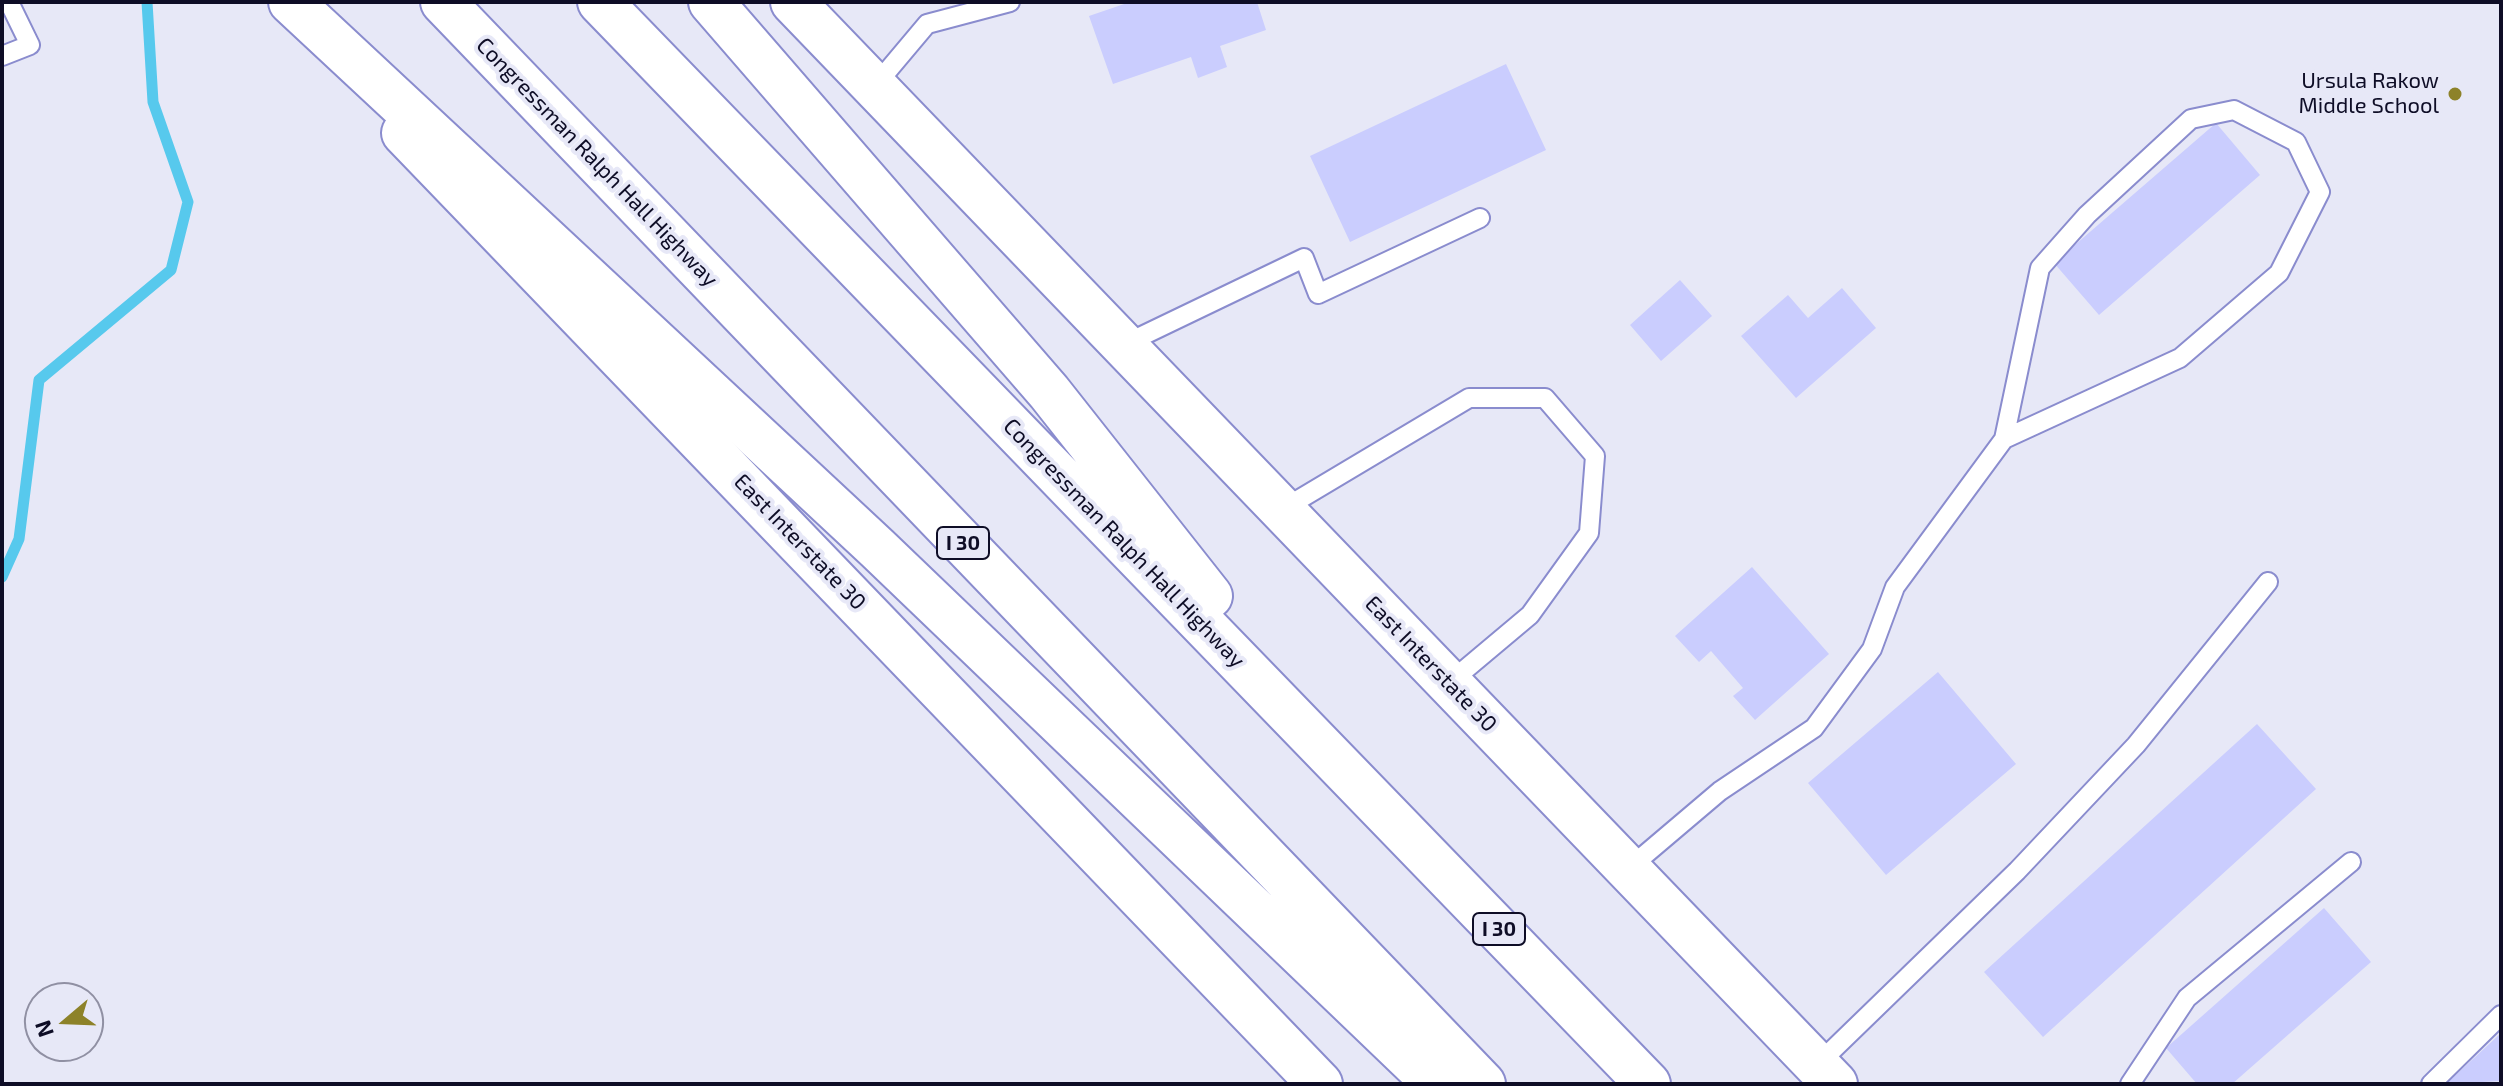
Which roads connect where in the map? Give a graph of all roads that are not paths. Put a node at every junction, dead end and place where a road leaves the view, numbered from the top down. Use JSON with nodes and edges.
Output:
{"nodes":[{"id":1,"x":9,"y":2,"type":"edge"},
{"id":2,"x":277,"y":2,"type":"edge"},
{"id":3,"x":291,"y":2,"type":"edge"},
{"id":4,"x":443,"y":2,"type":"edge"},
{"id":5,"x":600,"y":2,"type":"edge"},
{"id":6,"x":711,"y":2,"type":"edge"},
{"id":7,"x":793,"y":2,"type":"edge"},
{"id":8,"x":1010,"y":2,"type":"edge"},
{"id":9,"x":2,"y":56,"type":"edge"},
{"id":10,"x":874,"y":87,"type":"junction"},
{"id":11,"x":1480,"y":218,"type":"dead end"},
{"id":12,"x":1123,"y":345,"type":"junction"},
{"id":13,"x":2004,"y":439,"type":"junction"},
{"id":14,"x":1282,"y":510,"type":"junction"},
{"id":15,"x":2268,"y":582,"type":"dead end"},
{"id":16,"x":1449,"y":683,"type":"junction"},
{"id":17,"x":1350,"y":774,"type":"junction"},
{"id":18,"x":2351,"y":862,"type":"dead end"},
{"id":19,"x":1628,"y":869,"type":"junction"},
{"id":20,"x":2501,"y":1015,"type":"edge"},
{"id":21,"x":1826,"y":1074,"type":"edge"},
{"id":22,"x":1320,"y":1084,"type":"edge"},
{"id":23,"x":1436,"y":1084,"type":"edge"},
{"id":24,"x":1483,"y":1084,"type":"edge"},
{"id":25,"x":1648,"y":1084,"type":"edge"},
{"id":26,"x":2130,"y":1084,"type":"edge"},
{"id":27,"x":2431,"y":1084,"type":"edge"}],
"edges":[{"from":1,"to":9,"type":"lane"},
{"from":2,"to":22,"type":"main road","name":"East Interstate 30"},
{"from":3,"to":23,"type":"main road"},
{"from":4,"to":24,"type":"main road","name":"Congressman Ralph Hall Highway","number":"I 30"},
{"from":5,"to":17,"type":"main road","name":"Congressman Ralph Hall Highway","number":"I 30"},
{"from":6,"to":17,"type":"main road"},
{"from":7,"to":10,"type":"main road","name":"East Interstate 30"},
{"from":8,"to":10,"type":"lane"},
{"from":10,"to":12,"type":"main road","name":"East Interstate 30"},
{"from":11,"to":12,"type":"lane"},
{"from":12,"to":14,"type":"main road","name":"East Interstate 30"},
{"from":13,"to":13,"type":"lane"},
{"from":13,"to":19,"type":"lane"},
{"from":14,"to":16,"type":"main road","name":"East Interstate 30"},
{"from":14,"to":16,"type":"lane"},
{"from":15,"to":21,"type":"lane"},
{"from":16,"to":19,"type":"main road","name":"East Interstate 30"},
{"from":17,"to":25,"type":"main road","name":"Congressman Ralph Hall Highway","number":"I 30"},
{"from":18,"to":26,"type":"lane"},
{"from":19,"to":21,"type":"main road","name":"East Interstate 30"},
{"from":20,"to":27,"type":"lane"}]}
